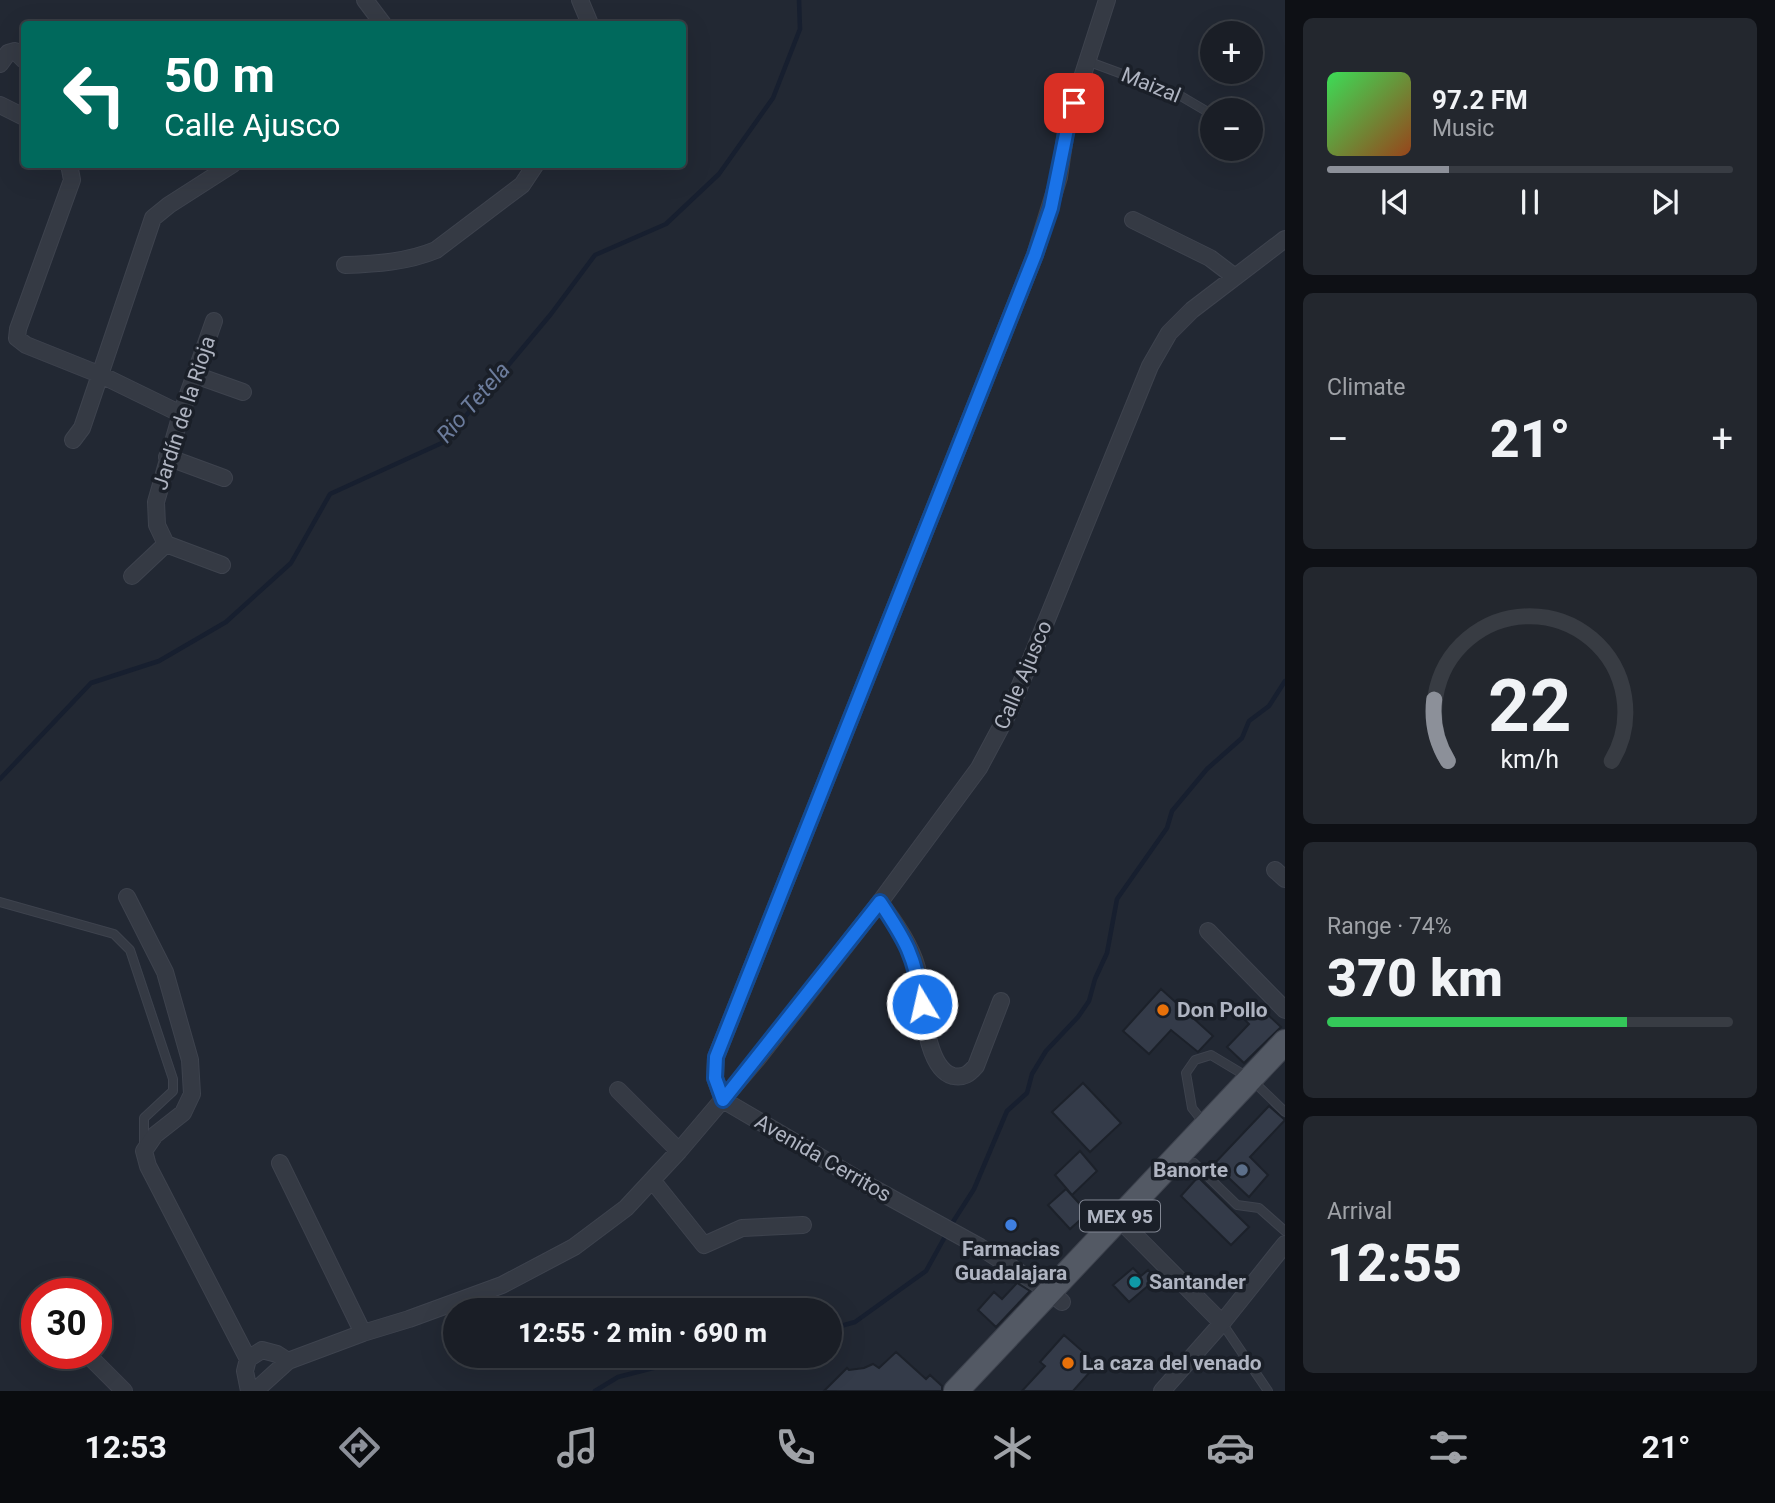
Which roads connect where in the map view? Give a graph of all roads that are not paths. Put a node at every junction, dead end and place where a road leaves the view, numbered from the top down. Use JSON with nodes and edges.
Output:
{"nodes":[{"id":1,"x":365,"y":0,"type":"edge"},
{"id":2,"x":580,"y":0,"type":"edge"},
{"id":3,"x":1107,"y":0,"type":"edge"},
{"id":4,"x":381,"y":21,"type":"edge"},
{"id":5,"x":589,"y":21,"type":"edge"},
{"id":6,"x":21,"y":57,"type":"edge"},
{"id":7,"x":1087,"y":61,"type":"junction"},
{"id":8,"x":0,"y":64,"type":"edge"},
{"id":9,"x":0,"y":106,"type":"edge"},
{"id":10,"x":1200,"y":107,"type":"edge"},
{"id":11,"x":21,"y":116,"type":"edge"},
{"id":12,"x":70,"y":168,"type":"edge"},
{"id":13,"x":227,"y":168,"type":"edge"},
{"id":14,"x":533,"y":168,"type":"edge"},
{"id":15,"x":1133,"y":220,"type":"dead end"},
{"id":16,"x":1284,"y":243,"type":"edge"},
{"id":17,"x":345,"y":265,"type":"dead end"},
{"id":18,"x":1235,"y":277,"type":"junction"},
{"id":19,"x":214,"y":321,"type":"dead end"},
{"id":20,"x":101,"y":375,"type":"junction"},
{"id":21,"x":195,"y":375,"type":"junction"},
{"id":22,"x":243,"y":392,"type":"dead end"},
{"id":23,"x":181,"y":414,"type":"junction"},
{"id":24,"x":74,"y":440,"type":"dead end"},
{"id":25,"x":167,"y":457,"type":"junction"},
{"id":26,"x":224,"y":478,"type":"dead end"},
{"id":27,"x":166,"y":544,"type":"junction"},
{"id":28,"x":222,"y":565,"type":"dead end"},
{"id":29,"x":132,"y":576,"type":"dead end"},
{"id":30,"x":127,"y":897,"type":"dead end"},
{"id":31,"x":0,"y":902,"type":"edge"},
{"id":32,"x":880,"y":902,"type":"junction"},
{"id":33,"x":1208,"y":931,"type":"dead end"},
{"id":34,"x":1001,"y":1001,"type":"dead end"},
{"id":35,"x":1285,"y":1010,"type":"edge"},
{"id":36,"x":1285,"y":1042,"type":"edge"},
{"id":37,"x":1285,"y":1066,"type":"edge"},
{"id":38,"x":1257,"y":1085,"type":"junction"},
{"id":39,"x":618,"y":1090,"type":"dead end"},
{"id":40,"x":723,"y":1100,"type":"junction"},
{"id":41,"x":1285,"y":1112,"type":"edge"},
{"id":42,"x":1207,"y":1126,"type":"junction"},
{"id":43,"x":144,"y":1150,"type":"junction"},
{"id":44,"x":679,"y":1151,"type":"junction"},
{"id":45,"x":280,"y":1163,"type":"dead end"},
{"id":46,"x":1194,"y":1163,"type":"junction"},
{"id":47,"x":652,"y":1180,"type":"junction"},
{"id":48,"x":1124,"y":1224,"type":"junction"},
{"id":49,"x":803,"y":1225,"type":"dead end"},
{"id":50,"x":1285,"y":1231,"type":"edge"},
{"id":51,"x":1285,"y":1244,"type":"edge"},
{"id":52,"x":1056,"y":1297,"type":"junction"},
{"id":53,"x":1222,"y":1323,"type":"junction"},
{"id":54,"x":363,"y":1333,"type":"junction"},
{"id":55,"x":248,"y":1359,"type":"junction"},
{"id":56,"x":288,"y":1361,"type":"junction"},
{"id":57,"x":102,"y":1369,"type":"edge"},
{"id":58,"x":124,"y":1391,"type":"edge"},
{"id":59,"x":249,"y":1391,"type":"edge"},
{"id":60,"x":255,"y":1391,"type":"edge"},
{"id":61,"x":956,"y":1391,"type":"edge"},
{"id":62,"x":978,"y":1391,"type":"edge"},
{"id":63,"x":1162,"y":1391,"type":"edge"},
{"id":64,"x":1268,"y":1391,"type":"edge"}],
"edges":[{"from":1,"to":4,"type":"street"},
{"from":2,"to":5,"type":"street"},
{"from":3,"to":7,"type":"street"},
{"from":6,"to":8,"type":"street"},
{"from":7,"to":10,"type":"lane","name":"Maizal"},
{"from":7,"to":40,"type":"street"},
{"from":9,"to":11,"type":"street"},
{"from":12,"to":20,"type":"street"},
{"from":13,"to":20,"type":"street"},
{"from":14,"to":17,"type":"street"},
{"from":15,"to":18,"type":"street"},
{"from":16,"to":18,"type":"street","name":"Calle Ajusco"},
{"from":18,"to":32,"type":"street","name":"Calle Ajusco"},
{"from":19,"to":21,"type":"street","name":"Jardín de la Rioja"},
{"from":20,"to":23,"type":"street"},
{"from":20,"to":24,"type":"street"},
{"from":21,"to":22,"type":"street"},
{"from":21,"to":23,"type":"street","name":"Jardín de la Rioja"},
{"from":23,"to":25,"type":"street","name":"Jardín de la Rioja"},
{"from":25,"to":26,"type":"street"},
{"from":25,"to":27,"type":"street","name":"Jardín de la Rioja"},
{"from":27,"to":28,"type":"street"},
{"from":27,"to":29,"type":"street"},
{"from":30,"to":43,"type":"street"},
{"from":31,"to":43,"type":"lane"},
{"from":32,"to":34,"type":"street"},
{"from":32,"to":40,"type":"street","name":"Calle Ajusco"},
{"from":33,"to":35,"type":"street"},
{"from":36,"to":38,"type":"main road","number":"MEX 95"},
{"from":37,"to":38,"type":"main road","number":"MEX 95"},
{"from":38,"to":41,"type":"lane"},
{"from":38,"to":42,"type":"main road","number":"MEX 95"},
{"from":38,"to":42,"type":"lane"},
{"from":38,"to":46,"type":"main road","number":"MEX 95"},
{"from":39,"to":44,"type":"street"},
{"from":40,"to":44,"type":"street","name":"Calle Ajusco"},
{"from":40,"to":52,"type":"street","name":"Avenida Cerritos"},
{"from":42,"to":48,"type":"main road","number":"MEX 95"},
{"from":43,"to":55,"type":"street"},
{"from":44,"to":47,"type":"street","name":"Calle Ajusco"},
{"from":45,"to":54,"type":"street"},
{"from":46,"to":48,"type":"main road","number":"MEX 95"},
{"from":46,"to":50,"type":"lane"},
{"from":47,"to":49,"type":"street"},
{"from":47,"to":54,"type":"street","name":"Calle Ajusco"},
{"from":48,"to":52,"type":"main road","number":"MEX 95"},
{"from":48,"to":53,"type":"street"},
{"from":51,"to":53,"type":"street"},
{"from":52,"to":61,"type":"main road","number":"MEX 95"},
{"from":52,"to":62,"type":"main road","number":"MEX 95"},
{"from":53,"to":63,"type":"street"},
{"from":53,"to":64,"type":"lane"},
{"from":54,"to":56,"type":"street","name":"Calle Ajusco"},
{"from":55,"to":56,"type":"street"},
{"from":55,"to":59,"type":"street"},
{"from":56,"to":60,"type":"street"},
{"from":57,"to":58,"type":"street"}]}
